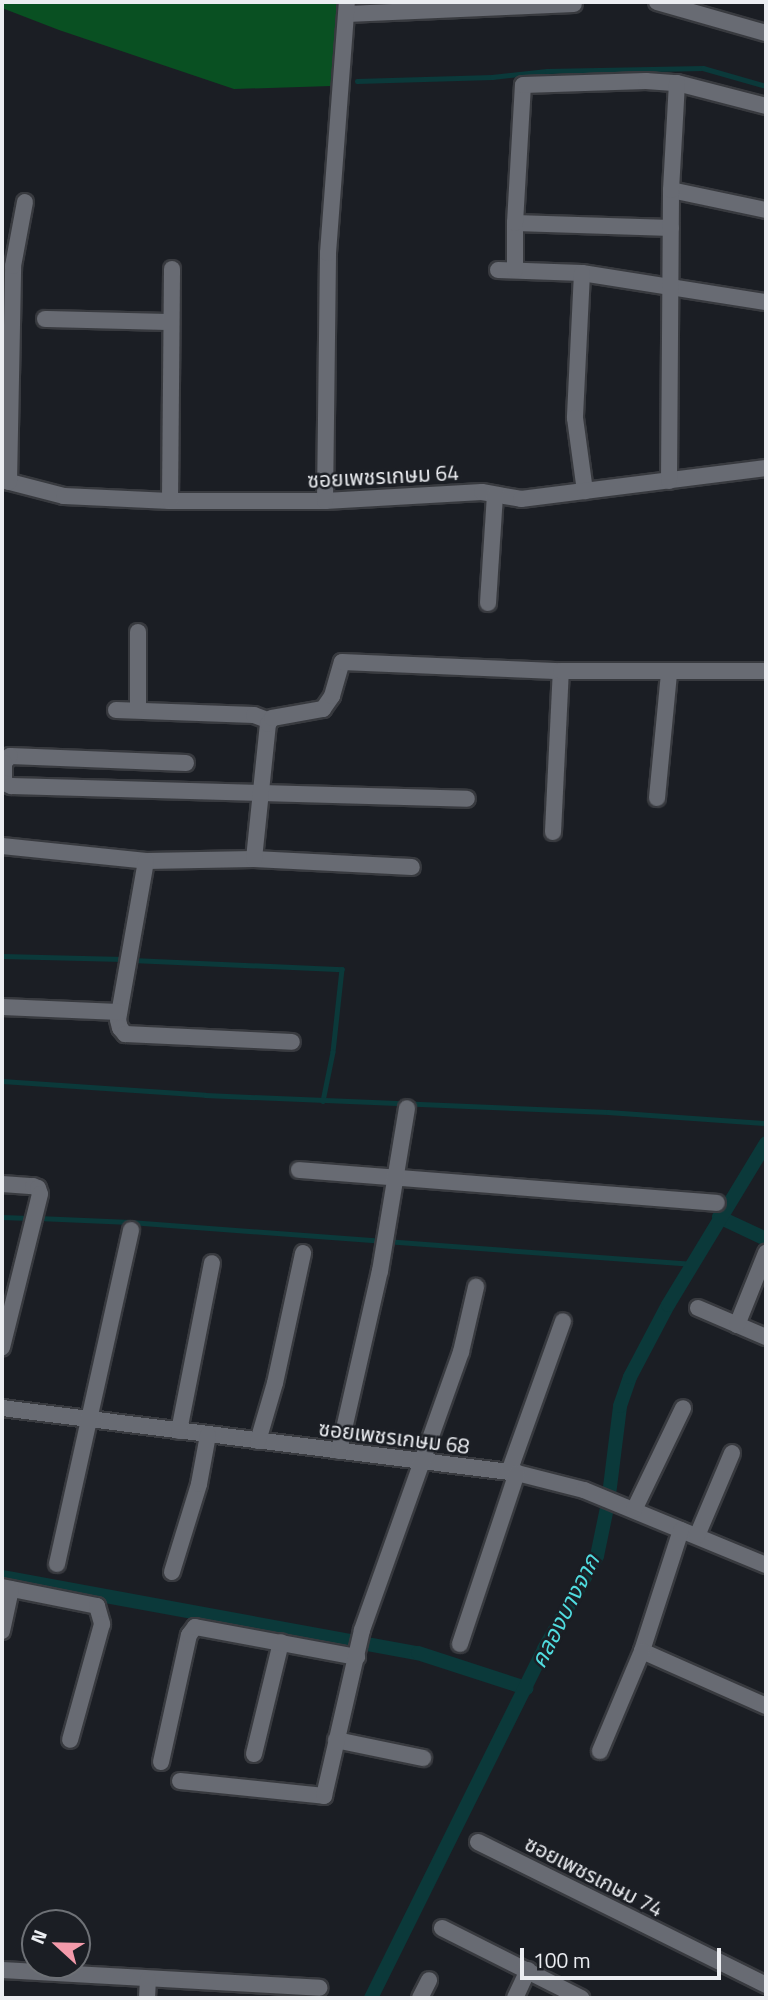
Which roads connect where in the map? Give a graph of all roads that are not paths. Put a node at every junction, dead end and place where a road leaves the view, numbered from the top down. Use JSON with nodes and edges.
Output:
{"nodes":[{"id":1,"x":657,"y":2,"type":"edge"},
{"id":2,"x":574,"y":4,"type":"dead end"},
{"id":3,"x":347,"y":8,"type":"edge"},
{"id":4,"x":766,"y":33,"type":"edge"},
{"id":5,"x":677,"y":83,"type":"junction"},
{"id":6,"x":766,"y":106,"type":"edge"},
{"id":7,"x":671,"y":190,"type":"junction"},
{"id":8,"x":25,"y":202,"type":"dead end"},
{"id":9,"x":766,"y":211,"type":"edge"},
{"id":10,"x":515,"y":223,"type":"junction"},
{"id":11,"x":671,"y":228,"type":"junction"},
{"id":12,"x":8,"y":264,"type":"edge"},
{"id":13,"x":172,"y":269,"type":"dead end"},
{"id":14,"x":498,"y":270,"type":"dead end"},
{"id":15,"x":516,"y":270,"type":"junction"},
{"id":16,"x":582,"y":272,"type":"junction"},
{"id":17,"x":671,"y":286,"type":"junction"},
{"id":18,"x":766,"y":302,"type":"edge"},
{"id":19,"x":45,"y":319,"type":"dead end"},
{"id":20,"x":170,"y":322,"type":"junction"},
{"id":21,"x":766,"y":468,"type":"edge"},
{"id":22,"x":5,"y":481,"type":"edge"},
{"id":23,"x":669,"y":481,"type":"junction"},
{"id":24,"x":585,"y":491,"type":"junction"},
{"id":25,"x":495,"y":495,"type":"junction"},
{"id":26,"x":170,"y":501,"type":"junction"},
{"id":27,"x":324,"y":501,"type":"junction"},
{"id":28,"x":488,"y":603,"type":"dead end"},
{"id":29,"x":138,"y":632,"type":"dead end"},
{"id":30,"x":561,"y":671,"type":"junction"},
{"id":31,"x":766,"y":671,"type":"edge"},
{"id":32,"x":669,"y":673,"type":"junction"},
{"id":33,"x":116,"y":710,"type":"dead end"},
{"id":34,"x":138,"y":710,"type":"junction"},
{"id":35,"x":270,"y":721,"type":"junction"},
{"id":36,"x":186,"y":763,"type":"dead end"},
{"id":37,"x":261,"y":792,"type":"junction"},
{"id":38,"x":657,"y":798,"type":"dead end"},
{"id":39,"x":467,"y":799,"type":"dead end"},
{"id":40,"x":553,"y":832,"type":"dead end"},
{"id":41,"x":2,"y":846,"type":"edge"},
{"id":42,"x":254,"y":859,"type":"junction"},
{"id":43,"x":146,"y":861,"type":"junction"},
{"id":44,"x":412,"y":867,"type":"dead end"},
{"id":45,"x":2,"y":1007,"type":"edge"},
{"id":46,"x":119,"y":1012,"type":"junction"},
{"id":47,"x":292,"y":1042,"type":"dead end"},
{"id":48,"x":407,"y":1108,"type":"dead end"},
{"id":49,"x":299,"y":1171,"type":"dead end"},
{"id":50,"x":397,"y":1177,"type":"junction"},
{"id":51,"x":2,"y":1184,"type":"edge"},
{"id":52,"x":716,"y":1203,"type":"dead end"},
{"id":53,"x":131,"y":1230,"type":"dead end"},
{"id":54,"x":766,"y":1253,"type":"edge"},
{"id":55,"x":303,"y":1254,"type":"dead end"},
{"id":56,"x":212,"y":1264,"type":"dead end"},
{"id":57,"x":476,"y":1287,"type":"dead end"},
{"id":58,"x":698,"y":1308,"type":"dead end"},
{"id":59,"x":563,"y":1321,"type":"dead end"},
{"id":60,"x":737,"y":1325,"type":"junction"},
{"id":61,"x":766,"y":1337,"type":"edge"},
{"id":62,"x":2,"y":1347,"type":"edge"},
{"id":63,"x":2,"y":1408,"type":"edge"},
{"id":64,"x":683,"y":1408,"type":"dead end"},
{"id":65,"x":89,"y":1418,"type":"junction"},
{"id":66,"x":179,"y":1431,"type":"junction"},
{"id":67,"x":208,"y":1435,"type":"junction"},
{"id":68,"x":258,"y":1441,"type":"junction"},
{"id":69,"x":339,"y":1451,"type":"junction"},
{"id":70,"x":732,"y":1453,"type":"dead end"},
{"id":71,"x":423,"y":1461,"type":"junction"},
{"id":72,"x":513,"y":1472,"type":"junction"},
{"id":73,"x":629,"y":1508,"type":"junction"},
{"id":74,"x":689,"y":1533,"type":"junction"},
{"id":75,"x":57,"y":1564,"type":"dead end"},
{"id":76,"x":766,"y":1564,"type":"edge"},
{"id":77,"x":172,"y":1572,"type":"dead end"},
{"id":78,"x":7,"y":1588,"type":"edge"},
{"id":79,"x":2,"y":1631,"type":"edge"},
{"id":80,"x":281,"y":1642,"type":"junction"},
{"id":81,"x":460,"y":1644,"type":"dead end"},
{"id":82,"x":642,"y":1651,"type":"junction"},
{"id":83,"x":358,"y":1653,"type":"junction"},
{"id":84,"x":766,"y":1706,"type":"edge"},
{"id":85,"x":70,"y":1740,"type":"dead end"},
{"id":86,"x":337,"y":1740,"type":"junction"},
{"id":87,"x":600,"y":1751,"type":"dead end"},
{"id":88,"x":254,"y":1754,"type":"dead end"},
{"id":89,"x":423,"y":1758,"type":"dead end"},
{"id":90,"x":161,"y":1762,"type":"dead end"},
{"id":91,"x":180,"y":1780,"type":"dead end"},
{"id":92,"x":478,"y":1842,"type":"dead end"},
{"id":93,"x":442,"y":1928,"type":"dead end"},
{"id":94,"x":2,"y":1970,"type":"edge"},
{"id":95,"x":528,"y":1970,"type":"junction"},
{"id":96,"x":148,"y":1979,"type":"junction"},
{"id":97,"x":429,"y":1980,"type":"dead end"},
{"id":98,"x":766,"y":1985,"type":"edge"},
{"id":99,"x":319,"y":1988,"type":"dead end"},
{"id":100,"x":237,"y":1991,"type":"edge"},
{"id":101,"x":146,"y":1998,"type":"edge"},
{"id":102,"x":420,"y":1998,"type":"edge"},
{"id":103,"x":515,"y":1998,"type":"edge"},
{"id":104,"x":581,"y":1998,"type":"edge"}],
"edges":[{"from":1,"to":4,"type":"street"},
{"from":2,"to":3,"type":"street"},
{"from":3,"to":27,"type":"street"},
{"from":5,"to":6,"type":"street"},
{"from":5,"to":7,"type":"street"},
{"from":5,"to":10,"type":"street"},
{"from":7,"to":9,"type":"street"},
{"from":7,"to":11,"type":"street"},
{"from":8,"to":12,"type":"street"},
{"from":10,"to":11,"type":"street"},
{"from":10,"to":15,"type":"street"},
{"from":11,"to":17,"type":"street"},
{"from":12,"to":22,"type":"street"},
{"from":13,"to":20,"type":"street"},
{"from":14,"to":15,"type":"street"},
{"from":15,"to":16,"type":"street"},
{"from":16,"to":17,"type":"street"},
{"from":16,"to":24,"type":"street"},
{"from":17,"to":18,"type":"street"},
{"from":17,"to":23,"type":"street"},
{"from":19,"to":20,"type":"street"},
{"from":20,"to":26,"type":"street"},
{"from":21,"to":23,"type":"street","name":"ซอยเพชรเกษม 64"},
{"from":22,"to":26,"type":"street","name":"ซอยเพชรเกษม 64"},
{"from":23,"to":24,"type":"street","name":"ซอยเพชรเกษม 64"},
{"from":24,"to":25,"type":"street","name":"ซอยเพชรเกษม 64"},
{"from":25,"to":27,"type":"street","name":"ซอยเพชรเกษม 64"},
{"from":25,"to":28,"type":"street"},
{"from":26,"to":27,"type":"street","name":"ซอยเพชรเกษม 64"},
{"from":29,"to":34,"type":"street"},
{"from":30,"to":32,"type":"street"},
{"from":30,"to":35,"type":"street"},
{"from":30,"to":40,"type":"street"},
{"from":31,"to":32,"type":"street"},
{"from":32,"to":38,"type":"street"},
{"from":33,"to":34,"type":"street"},
{"from":34,"to":35,"type":"street"},
{"from":35,"to":37,"type":"street"},
{"from":36,"to":37,"type":"street"},
{"from":37,"to":39,"type":"street"},
{"from":37,"to":42,"type":"street"},
{"from":41,"to":43,"type":"street"},
{"from":42,"to":43,"type":"street"},
{"from":42,"to":44,"type":"street"},
{"from":43,"to":46,"type":"street"},
{"from":45,"to":46,"type":"street"},
{"from":46,"to":47,"type":"street"},
{"from":48,"to":50,"type":"street"},
{"from":49,"to":50,"type":"street"},
{"from":50,"to":52,"type":"street"},
{"from":50,"to":69,"type":"street"},
{"from":51,"to":62,"type":"street"},
{"from":53,"to":65,"type":"street"},
{"from":54,"to":60,"type":"street"},
{"from":55,"to":68,"type":"street"},
{"from":56,"to":66,"type":"street"},
{"from":57,"to":71,"type":"street"},
{"from":58,"to":60,"type":"street"},
{"from":59,"to":72,"type":"street"},
{"from":60,"to":61,"type":"street"},
{"from":63,"to":65,"type":"street","name":"ซอยเพชรเกษม 68"},
{"from":64,"to":73,"type":"street"},
{"from":65,"to":66,"type":"street","name":"ซอยเพชรเกษม 68"},
{"from":65,"to":75,"type":"street"},
{"from":66,"to":67,"type":"street","name":"ซอยเพชรเกษม 68"},
{"from":67,"to":68,"type":"street","name":"ซอยเพชรเกษม 68"},
{"from":67,"to":77,"type":"street"},
{"from":68,"to":69,"type":"street","name":"ซอยเพชรเกษม 68"},
{"from":69,"to":71,"type":"street","name":"ซอยเพชรเกษม 68"},
{"from":70,"to":74,"type":"street"},
{"from":71,"to":72,"type":"street","name":"ซอยเพชรเกษม 68"},
{"from":71,"to":83,"type":"street"},
{"from":72,"to":73,"type":"street","name":"ซอยเพชรเกษม 68"},
{"from":72,"to":81,"type":"street"},
{"from":73,"to":74,"type":"street","name":"ซอยเพชรเกษม 68"},
{"from":74,"to":76,"type":"street","name":"ซอยเพชรเกษม 68"},
{"from":74,"to":82,"type":"street"},
{"from":78,"to":79,"type":"street"},
{"from":78,"to":85,"type":"street"},
{"from":80,"to":83,"type":"street"},
{"from":80,"to":88,"type":"street"},
{"from":80,"to":90,"type":"street"},
{"from":82,"to":84,"type":"street"},
{"from":82,"to":87,"type":"street"},
{"from":83,"to":86,"type":"street"},
{"from":86,"to":89,"type":"street"},
{"from":86,"to":91,"type":"street"},
{"from":92,"to":98,"type":"street","name":"ซอยเพชรเกษม 74"},
{"from":93,"to":95,"type":"street"},
{"from":94,"to":96,"type":"street"},
{"from":95,"to":103,"type":"street"},
{"from":95,"to":104,"type":"street"},
{"from":96,"to":100,"type":"street"},
{"from":96,"to":101,"type":"street"},
{"from":97,"to":102,"type":"street"},
{"from":99,"to":100,"type":"street"}]}
